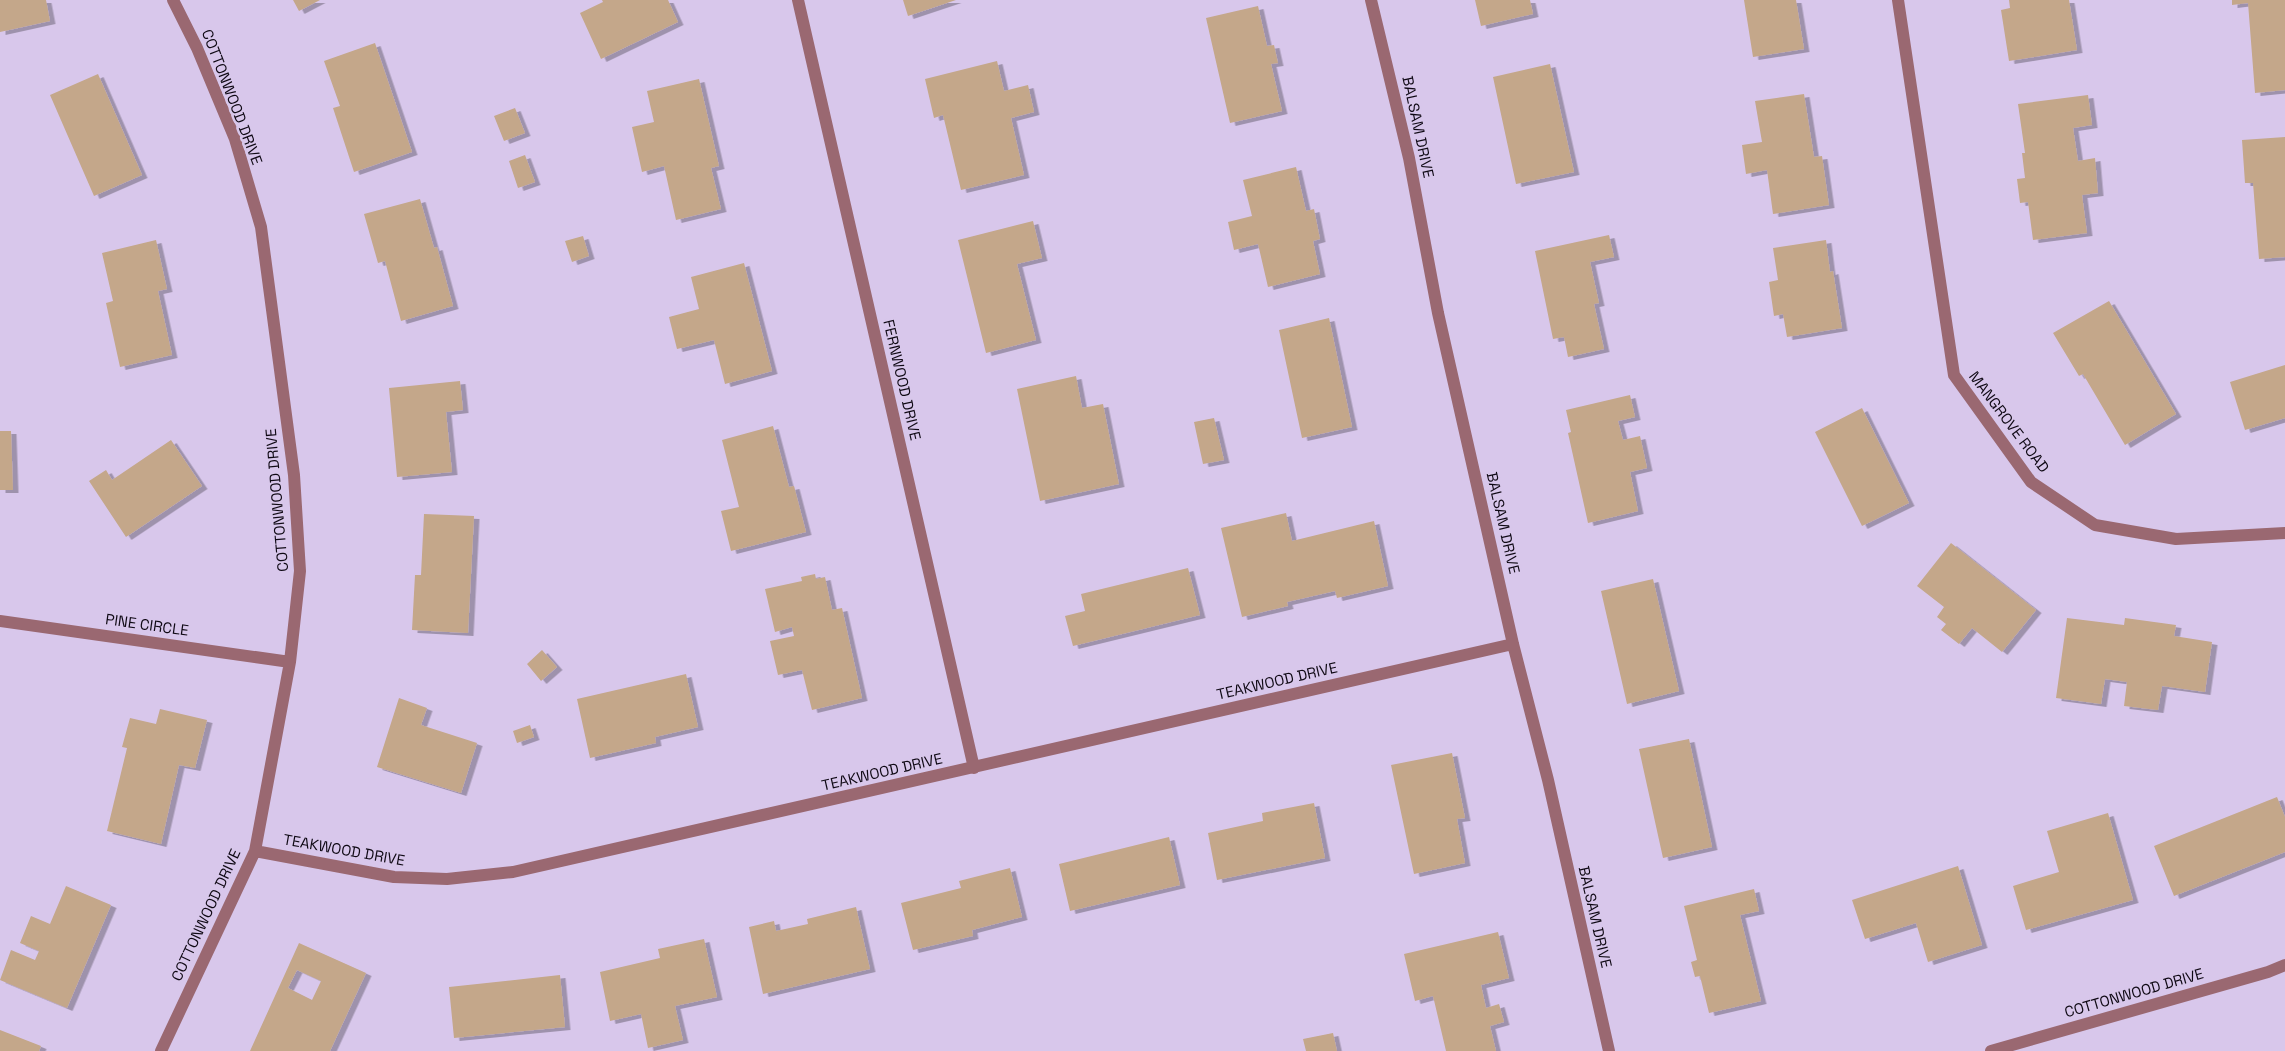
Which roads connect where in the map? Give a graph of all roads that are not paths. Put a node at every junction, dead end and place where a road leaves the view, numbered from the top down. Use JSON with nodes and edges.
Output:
{"nodes":[{"id":1,"x":173,"y":0,"type":"edge"},
{"id":2,"x":798,"y":0,"type":"edge"},
{"id":3,"x":1372,"y":0,"type":"edge"},
{"id":4,"x":1898,"y":0,"type":"edge"},
{"id":5,"x":2285,"y":533,"type":"edge"},
{"id":6,"x":0,"y":621,"type":"edge"},
{"id":7,"x":1512,"y":644,"type":"junction"},
{"id":8,"x":290,"y":662,"type":"junction"},
{"id":9,"x":974,"y":768,"type":"junction"},
{"id":10,"x":255,"y":851,"type":"junction"},
{"id":11,"x":2285,"y":965,"type":"edge"},
{"id":12,"x":161,"y":1051,"type":"edge"},
{"id":13,"x":1609,"y":1051,"type":"edge"},
{"id":14,"x":1991,"y":1051,"type":"edge"}],
"edges":[{"from":1,"to":8,"type":"street","name":"COTTONWOOD DRIVE"},
{"from":2,"to":9,"type":"street","name":"FERNWOOD DRIVE"},
{"from":3,"to":7,"type":"street","name":"BALSAM DRIVE"},
{"from":4,"to":5,"type":"street","name":"MANGROVE ROAD"},
{"from":6,"to":8,"type":"street","name":"PINE CIRCLE"},
{"from":7,"to":9,"type":"street","name":"TEAKWOOD DRIVE"},
{"from":7,"to":13,"type":"street","name":"BALSAM DRIVE"},
{"from":8,"to":10,"type":"street","name":"COTTONWOOD DRIVE"},
{"from":9,"to":10,"type":"street","name":"TEAKWOOD DRIVE"},
{"from":10,"to":12,"type":"street","name":"COTTONWOOD DRIVE"},
{"from":11,"to":14,"type":"street","name":"COTTONWOOD DRIVE"}]}
